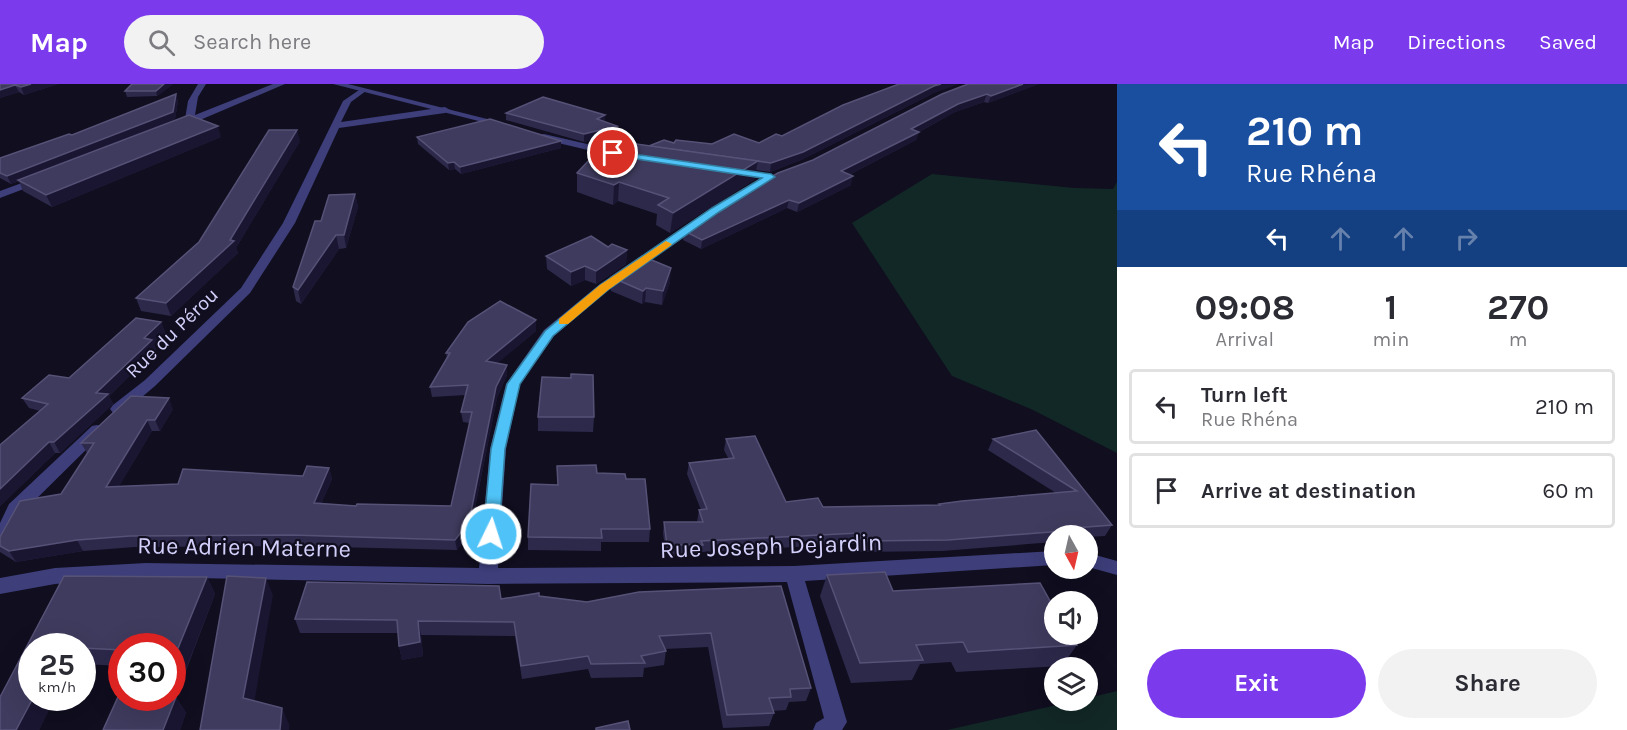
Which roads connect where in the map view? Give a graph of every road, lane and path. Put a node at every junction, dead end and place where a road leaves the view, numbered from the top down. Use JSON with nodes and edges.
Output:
{"nodes":[{"id":1,"x":201,"y":84,"type":"edge"},
{"id":2,"x":281,"y":84,"type":"edge"},
{"id":3,"x":338,"y":84,"type":"edge"},
{"id":4,"x":362,"y":91,"type":"junction"},
{"id":5,"x":446,"y":110,"type":"junction"},
{"id":6,"x":190,"y":121,"type":"junction"},
{"id":7,"x":336,"y":126,"type":"junction"},
{"id":8,"x":167,"y":129,"type":"edge"},
{"id":9,"x":521,"y":130,"type":"edge"},
{"id":10,"x":532,"y":134,"type":"edge"},
{"id":11,"x":636,"y":158,"type":"edge"},
{"id":12,"x":724,"y":171,"type":"edge"},
{"id":13,"x":45,"y":178,"type":"edge"},
{"id":14,"x":752,"y":188,"type":"edge"},
{"id":15,"x":0,"y":195,"type":"edge"},
{"id":16,"x":715,"y":210,"type":"edge"},
{"id":17,"x":0,"y":542,"type":"edge"},
{"id":18,"x":1044,"y":559,"type":"edge"},
{"id":19,"x":1098,"y":563,"type":"edge"},
{"id":20,"x":1117,"y":568,"type":"edge"},
{"id":21,"x":794,"y":574,"type":"junction"},
{"id":22,"x":488,"y":576,"type":"junction"},
{"id":23,"x":0,"y":586,"type":"edge"},
{"id":24,"x":824,"y":730,"type":"edge"}],
"edges":[{"from":1,"to":6,"type":"street"},
{"from":2,"to":6,"type":"street"},
{"from":3,"to":4,"type":"street"},
{"from":4,"to":5,"type":"street"},
{"from":4,"to":7,"type":"street","name":"Rue du Pérou"},
{"from":5,"to":7,"type":"street"},
{"from":5,"to":9,"type":"street"},
{"from":6,"to":8,"type":"street"},
{"from":7,"to":17,"type":"street","name":"Rue du Pérou"},
{"from":10,"to":11,"type":"street"},
{"from":12,"to":14,"type":"street"},
{"from":13,"to":15,"type":"street"},
{"from":16,"to":22,"type":"street"},
{"from":18,"to":21,"type":"street","name":"Rue Joseph Dejardin"},
{"from":19,"to":20,"type":"street"},
{"from":21,"to":22,"type":"street","name":"Rue Joseph Dejardin"},
{"from":21,"to":24,"type":"street"},
{"from":22,"to":23,"type":"street","name":"Rue Adrien Materne"}]}
